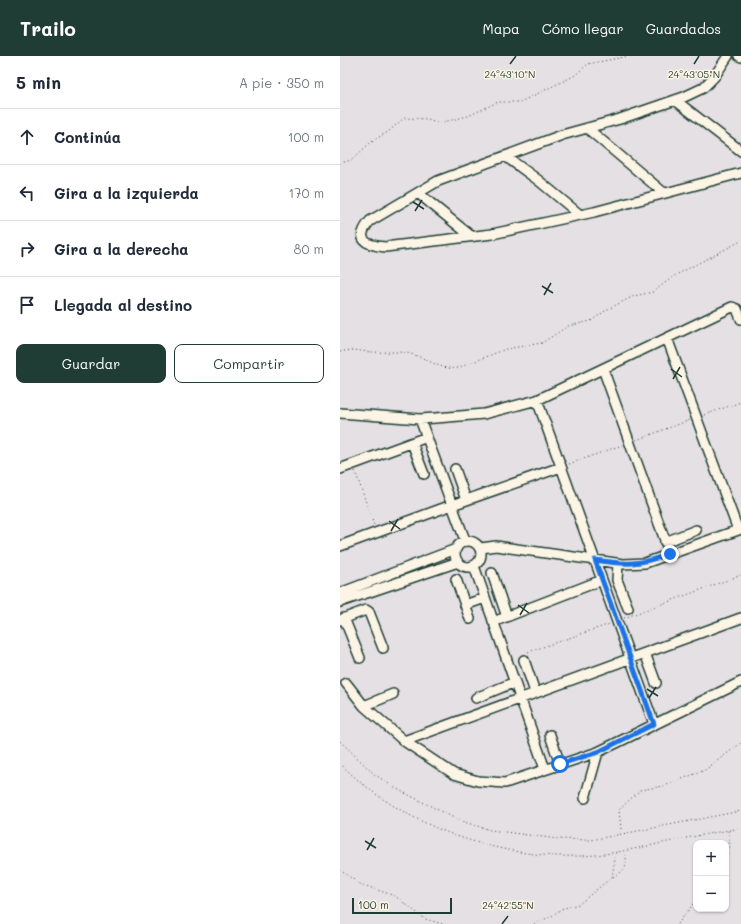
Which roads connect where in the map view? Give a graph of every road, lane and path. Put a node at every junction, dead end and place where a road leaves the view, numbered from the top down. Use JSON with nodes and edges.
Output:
{"nodes":[{"id":1,"x":629,"y":56,"type":"edge"},
{"id":2,"x":728,"y":56,"type":"edge"},
{"id":3,"x":675,"y":100,"type":"junction"},
{"id":4,"x":587,"y":128,"type":"junction"},
{"id":5,"x":741,"y":151,"type":"edge"},
{"id":6,"x":505,"y":156,"type":"junction"},
{"id":7,"x":340,"y":163,"type":"edge"},
{"id":8,"x":741,"y":173,"type":"edge"},
{"id":9,"x":418,"y":193,"type":"junction"},
{"id":10,"x":664,"y":193,"type":"junction"},
{"id":11,"x":580,"y":214,"type":"junction"},
{"id":12,"x":471,"y":236,"type":"junction"},
{"id":13,"x":741,"y":241,"type":"edge"},
{"id":14,"x":741,"y":319,"type":"edge"},
{"id":15,"x":667,"y":338,"type":"junction"},
{"id":16,"x":340,"y":352,"type":"edge"},
{"id":17,"x":603,"y":369,"type":"junction"},
{"id":18,"x":537,"y":400,"type":"junction"},
{"id":19,"x":741,"y":402,"type":"edge"},
{"id":20,"x":340,"y":413,"type":"edge"},
{"id":21,"x":696,"y":418,"type":"junction"},
{"id":22,"x":420,"y":419,"type":"junction"},
{"id":23,"x":427,"y":437,"type":"junction"},
{"id":24,"x":629,"y":442,"type":"junction"},
{"id":25,"x":412,"y":443,"type":"junction"},
{"id":26,"x":353,"y":464,"type":"junction"},
{"id":27,"x":561,"y":467,"type":"junction"},
{"id":28,"x":340,"y":469,"type":"edge"},
{"id":29,"x":455,"y":469,"type":"dead end"},
{"id":30,"x":424,"y":474,"type":"dead end"},
{"id":31,"x":466,"y":500,"type":"junction"},
{"id":32,"x":452,"y":505,"type":"junction"},
{"id":33,"x":739,"y":529,"type":"edge"},
{"id":34,"x":696,"y":530,"type":"dead end"},
{"id":35,"x":377,"y":533,"type":"junction"},
{"id":36,"x":465,"y":540,"type":"junction"},
{"id":37,"x":665,"y":542,"type":"junction"},
{"id":38,"x":340,"y":546,"type":"edge"},
{"id":39,"x":481,"y":548,"type":"junction"},
{"id":40,"x":456,"y":549,"type":"junction"},
{"id":41,"x":670,"y":554,"type":"junction"},
{"id":42,"x":595,"y":560,"type":"junction"},
{"id":43,"x":458,"y":562,"type":"junction"},
{"id":44,"x":618,"y":564,"type":"junction"},
{"id":45,"x":474,"y":566,"type":"junction"},
{"id":46,"x":492,"y":573,"type":"dead end"},
{"id":47,"x":456,"y":579,"type":"dead end"},
{"id":48,"x":602,"y":580,"type":"junction"},
{"id":49,"x":342,"y":597,"type":"edge"},
{"id":50,"x":485,"y":598,"type":"junction"},
{"id":51,"x":466,"y":605,"type":"junction"},
{"id":52,"x":628,"y":608,"type":"dead end"},
{"id":53,"x":507,"y":617,"type":"junction"},
{"id":54,"x":741,"y":618,"type":"edge"},
{"id":55,"x":342,"y":619,"type":"edge"},
{"id":56,"x":470,"y":619,"type":"dead end"},
{"id":57,"x":493,"y":622,"type":"junction"},
{"id":58,"x":383,"y":648,"type":"dead end"},
{"id":59,"x":645,"y":653,"type":"junction"},
{"id":60,"x":360,"y":658,"type":"dead end"},
{"id":61,"x":630,"y":659,"type":"junction"},
{"id":62,"x":524,"y":660,"type":"dead end"},
{"id":63,"x":515,"y":682,"type":"junction"},
{"id":64,"x":741,"y":682,"type":"edge"},
{"id":65,"x":346,"y":683,"type":"dead end"},
{"id":66,"x":656,"y":683,"type":"dead end"},
{"id":67,"x":535,"y":692,"type":"junction"},
{"id":68,"x":393,"y":694,"type":"dead end"},
{"id":69,"x":520,"y":697,"type":"junction"},
{"id":70,"x":476,"y":698,"type":"dead end"},
{"id":71,"x":364,"y":706,"type":"junction"},
{"id":72,"x":654,"y":724,"type":"junction"},
{"id":73,"x":550,"y":735,"type":"dead end"},
{"id":74,"x":340,"y":741,"type":"edge"},
{"id":75,"x":404,"y":741,"type":"junction"},
{"id":76,"x":741,"y":743,"type":"edge"},
{"id":77,"x":598,"y":752,"type":"junction"},
{"id":78,"x":340,"y":763,"type":"edge"},
{"id":79,"x":560,"y":764,"type":"junction"},
{"id":80,"x":545,"y":769,"type":"junction"},
{"id":81,"x":585,"y":798,"type":"dead end"},
{"id":82,"x":741,"y":811,"type":"edge"},
{"id":83,"x":741,"y":828,"type":"edge"},
{"id":84,"x":621,"y":829,"type":"dead end"},
{"id":85,"x":728,"y":830,"type":"junction"},
{"id":86,"x":729,"y":849,"type":"edge"},
{"id":87,"x":625,"y":852,"type":"dead end"},
{"id":88,"x":616,"y":853,"type":"junction"},
{"id":89,"x":340,"y":870,"type":"edge"},
{"id":90,"x":612,"y":877,"type":"junction"},
{"id":91,"x":693,"y":904,"type":"edge"},
{"id":92,"x":443,"y":924,"type":"edge"},
{"id":93,"x":534,"y":924,"type":"edge"},
{"id":94,"x":678,"y":924,"type":"edge"}],
"edges":[{"from":1,"to":7,"type":"path"},
{"from":2,"to":3,"type":"street"},
{"from":3,"to":4,"type":"street"},
{"from":3,"to":5,"type":"street"},
{"from":4,"to":6,"type":"street"},
{"from":4,"to":10,"type":"street"},
{"from":6,"to":9,"type":"street"},
{"from":6,"to":11,"type":"street"},
{"from":8,"to":10,"type":"street"},
{"from":9,"to":12,"type":"street"},
{"from":9,"to":12,"type":"street"},
{"from":10,"to":11,"type":"street"},
{"from":11,"to":12,"type":"street"},
{"from":13,"to":16,"type":"path"},
{"from":14,"to":15,"type":"street"},
{"from":15,"to":17,"type":"street"},
{"from":15,"to":21,"type":"street"},
{"from":17,"to":18,"type":"street"},
{"from":17,"to":24,"type":"street"},
{"from":18,"to":22,"type":"street"},
{"from":18,"to":27,"type":"street"},
{"from":19,"to":21,"type":"path"},
{"from":20,"to":22,"type":"street"},
{"from":21,"to":24,"type":"path"},
{"from":21,"to":33,"type":"street"},
{"from":22,"to":23,"type":"street"},
{"from":23,"to":25,"type":"street"},
{"from":23,"to":32,"type":"street"},
{"from":24,"to":27,"type":"path"},
{"from":24,"to":37,"type":"street"},
{"from":25,"to":26,"type":"street"},
{"from":25,"to":30,"type":"street"},
{"from":26,"to":28,"type":"street"},
{"from":26,"to":35,"type":"path"},
{"from":27,"to":31,"type":"street"},
{"from":27,"to":42,"type":"street"},
{"from":29,"to":31,"type":"street"},
{"from":31,"to":32,"type":"street"},
{"from":32,"to":35,"type":"street"},
{"from":32,"to":36,"type":"street"},
{"from":33,"to":41,"type":"street"},
{"from":34,"to":37,"type":"street"},
{"from":35,"to":38,"type":"street"},
{"from":36,"to":39,"type":"street"},
{"from":36,"to":40,"type":"street"},
{"from":37,"to":41,"type":"street"},
{"from":39,"to":42,"type":"street"},
{"from":39,"to":45,"type":"street"},
{"from":40,"to":43,"type":"street"},
{"from":40,"to":49,"type":"street"},
{"from":41,"to":44,"type":"street"},
{"from":42,"to":44,"type":"street"},
{"from":42,"to":48,"type":"street"},
{"from":43,"to":45,"type":"street"},
{"from":43,"to":49,"type":"street"},
{"from":44,"to":52,"type":"street"},
{"from":45,"to":50,"type":"street"},
{"from":46,"to":53,"type":"street"},
{"from":47,"to":51,"type":"street"},
{"from":48,"to":53,"type":"street"},
{"from":48,"to":61,"type":"street"},
{"from":50,"to":51,"type":"street"},
{"from":50,"to":57,"type":"street"},
{"from":51,"to":56,"type":"street"},
{"from":53,"to":57,"type":"street"},
{"from":54,"to":59,"type":"street"},
{"from":55,"to":58,"type":"street"},
{"from":55,"to":60,"type":"street"},
{"from":57,"to":63,"type":"street"},
{"from":59,"to":61,"type":"street"},
{"from":59,"to":66,"type":"street"},
{"from":61,"to":67,"type":"street"},
{"from":61,"to":72,"type":"street"},
{"from":62,"to":67,"type":"street"},
{"from":63,"to":69,"type":"street"},
{"from":63,"to":70,"type":"street"},
{"from":64,"to":72,"type":"street"},
{"from":65,"to":71,"type":"street"},
{"from":67,"to":69,"type":"street"},
{"from":68,"to":71,"type":"street"},
{"from":69,"to":75,"type":"street"},
{"from":69,"to":80,"type":"street"},
{"from":71,"to":75,"type":"street"},
{"from":72,"to":77,"type":"street"},
{"from":73,"to":79,"type":"street"},
{"from":74,"to":82,"type":"path"},
{"from":75,"to":80,"type":"street"},
{"from":76,"to":84,"type":"path"},
{"from":77,"to":79,"type":"street"},
{"from":77,"to":81,"type":"street"},
{"from":78,"to":88,"type":"path"},
{"from":79,"to":80,"type":"street"},
{"from":83,"to":85,"type":"path"},
{"from":85,"to":86,"type":"path"},
{"from":85,"to":88,"type":"path"},
{"from":87,"to":90,"type":"path"},
{"from":88,"to":90,"type":"path"},
{"from":89,"to":92,"type":"path"},
{"from":90,"to":93,"type":"path"},
{"from":91,"to":94,"type":"path"}]}
